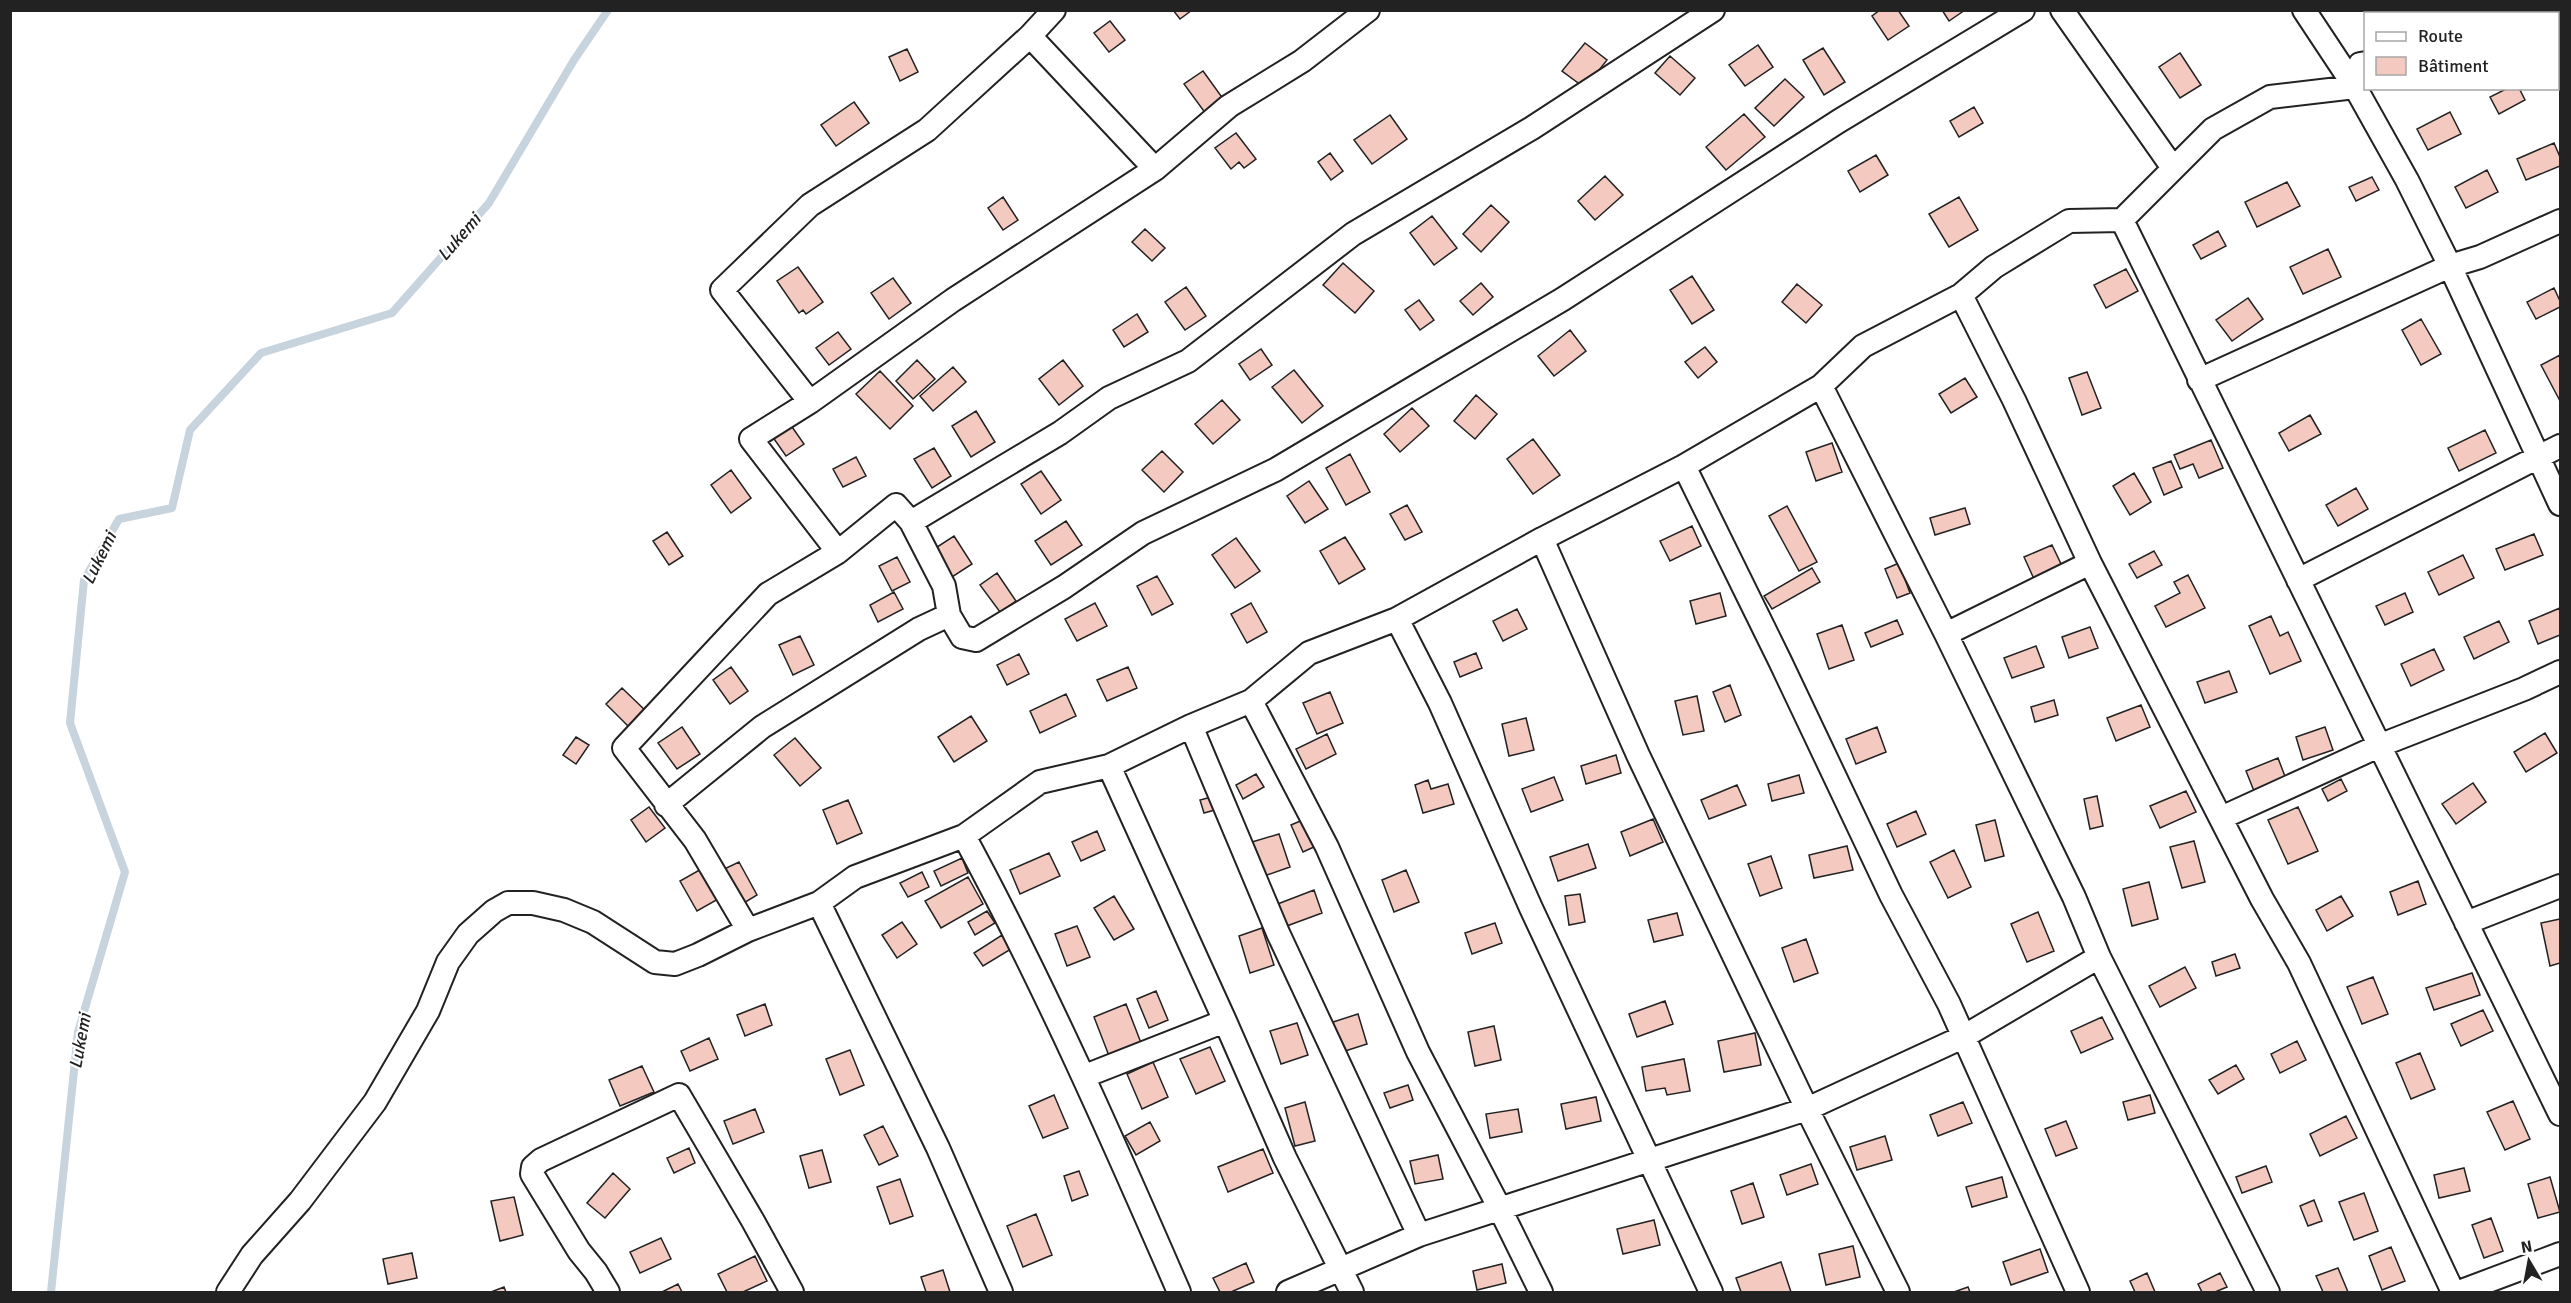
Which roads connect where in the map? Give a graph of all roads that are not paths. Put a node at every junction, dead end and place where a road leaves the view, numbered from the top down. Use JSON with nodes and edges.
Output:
{"nodes":[{"id":1,"x":1054,"y":10,"type":"edge"},
{"id":2,"x":1368,"y":10,"type":"edge"},
{"id":3,"x":1713,"y":10,"type":"edge"},
{"id":4,"x":2023,"y":10,"type":"edge"},
{"id":5,"x":2062,"y":10,"type":"edge"},
{"id":6,"x":2304,"y":10,"type":"edge"},
{"id":7,"x":1030,"y":36,"type":"junction"},
{"id":8,"x":2364,"y":63,"type":"edge"},
{"id":9,"x":2355,"y":87,"type":"junction"},
{"id":10,"x":2173,"y":168,"type":"junction"},
{"id":11,"x":1155,"y":169,"type":"junction"},
{"id":12,"x":2122,"y":220,"type":"junction"},
{"id":13,"x":2560,"y":221,"type":"edge"},
{"id":14,"x":2450,"y":266,"type":"junction"},
{"id":15,"x":1961,"y":295,"type":"junction"},
{"id":16,"x":2199,"y":380,"type":"junction"},
{"id":17,"x":1821,"y":386,"type":"junction"},
{"id":18,"x":810,"y":402,"type":"junction"},
{"id":19,"x":2560,"y":446,"type":"edge"},
{"id":20,"x":2539,"y":456,"type":"junction"},
{"id":21,"x":1684,"y":466,"type":"junction"},
{"id":22,"x":2560,"y":504,"type":"edge"},
{"id":23,"x":911,"y":522,"type":"junction"},
{"id":24,"x":1542,"y":539,"type":"junction"},
{"id":25,"x":838,"y":552,"type":"junction"},
{"id":26,"x":2090,"y":563,"type":"junction"},
{"id":27,"x":2298,"y":580,"type":"junction"},
{"id":28,"x":948,"y":615,"type":"junction"},
{"id":29,"x":1397,"y":619,"type":"junction"},
{"id":30,"x":1946,"y":634,"type":"junction"},
{"id":31,"x":2560,"y":672,"type":"edge"},
{"id":32,"x":1251,"y":700,"type":"junction"},
{"id":33,"x":1191,"y":726,"type":"junction"},
{"id":34,"x":2381,"y":745,"type":"junction"},
{"id":35,"x":1108,"y":766,"type":"junction"},
{"id":36,"x":666,"y":805,"type":"junction"},
{"id":37,"x":2221,"y":818,"type":"junction"},
{"id":38,"x":964,"y":836,"type":"junction"},
{"id":39,"x":2560,"y":886,"type":"edge"},
{"id":40,"x":819,"y":903,"type":"junction"},
{"id":41,"x":2466,"y":923,"type":"junction"},
{"id":42,"x":748,"y":930,"type":"junction"},
{"id":43,"x":2100,"y":957,"type":"junction"},
{"id":44,"x":1226,"y":1021,"type":"junction"},
{"id":45,"x":1963,"y":1036,"type":"junction"},
{"id":46,"x":1085,"y":1076,"type":"junction"},
{"id":47,"x":1806,"y":1110,"type":"junction"},
{"id":48,"x":2560,"y":1111,"type":"edge"},
{"id":49,"x":1650,"y":1159,"type":"junction"},
{"id":50,"x":1499,"y":1207,"type":"junction"},
{"id":51,"x":1419,"y":1235,"type":"junction"},
{"id":52,"x":2560,"y":1254,"type":"edge"},
{"id":53,"x":1340,"y":1268,"type":"junction"},
{"id":54,"x":228,"y":1293,"type":"edge"},
{"id":55,"x":608,"y":1293,"type":"edge"},
{"id":56,"x":792,"y":1293,"type":"edge"},
{"id":57,"x":1001,"y":1293,"type":"edge"},
{"id":58,"x":1179,"y":1293,"type":"edge"},
{"id":59,"x":1288,"y":1293,"type":"edge"},
{"id":60,"x":1352,"y":1293,"type":"edge"},
{"id":61,"x":1541,"y":1293,"type":"edge"},
{"id":62,"x":1711,"y":1293,"type":"edge"},
{"id":63,"x":1898,"y":1293,"type":"edge"},
{"id":64,"x":2078,"y":1293,"type":"edge"},
{"id":65,"x":2268,"y":1293,"type":"edge"},
{"id":66,"x":2453,"y":1293,"type":"edge"},
{"id":67,"x":2459,"y":1293,"type":"edge"}],
"edges":[{"from":1,"to":7,"type":"street"},
{"from":2,"to":11,"type":"street"},
{"from":3,"to":23,"type":"street"},
{"from":4,"to":28,"type":"street"},
{"from":5,"to":10,"type":"street"},
{"from":6,"to":9,"type":"street"},
{"from":7,"to":11,"type":"street"},
{"from":7,"to":18,"type":"street"},
{"from":8,"to":9,"type":"street"},
{"from":9,"to":10,"type":"street"},
{"from":9,"to":14,"type":"street"},
{"from":10,"to":12,"type":"street"},
{"from":11,"to":18,"type":"street"},
{"from":12,"to":15,"type":"street"},
{"from":12,"to":16,"type":"street"},
{"from":13,"to":14,"type":"street"},
{"from":14,"to":16,"type":"street"},
{"from":14,"to":20,"type":"street"},
{"from":15,"to":17,"type":"street"},
{"from":15,"to":26,"type":"street"},
{"from":16,"to":27,"type":"street"},
{"from":17,"to":21,"type":"street"},
{"from":17,"to":30,"type":"street"},
{"from":18,"to":25,"type":"street"},
{"from":19,"to":20,"type":"street"},
{"from":20,"to":22,"type":"street"},
{"from":20,"to":27,"type":"street"},
{"from":21,"to":24,"type":"street"},
{"from":21,"to":45,"type":"street"},
{"from":23,"to":25,"type":"street"},
{"from":23,"to":28,"type":"street"},
{"from":24,"to":29,"type":"street"},
{"from":24,"to":47,"type":"street"},
{"from":25,"to":36,"type":"street"},
{"from":26,"to":30,"type":"street"},
{"from":26,"to":37,"type":"street"},
{"from":27,"to":34,"type":"street"},
{"from":28,"to":36,"type":"street"},
{"from":29,"to":32,"type":"street"},
{"from":29,"to":49,"type":"street"},
{"from":30,"to":43,"type":"street"},
{"from":31,"to":34,"type":"street"},
{"from":32,"to":33,"type":"street"},
{"from":32,"to":50,"type":"street"},
{"from":33,"to":35,"type":"street"},
{"from":33,"to":51,"type":"street"},
{"from":34,"to":37,"type":"street"},
{"from":34,"to":41,"type":"street"},
{"from":35,"to":38,"type":"street"},
{"from":35,"to":44,"type":"street"},
{"from":36,"to":42,"type":"street"},
{"from":37,"to":66,"type":"street"},
{"from":38,"to":40,"type":"street"},
{"from":38,"to":46,"type":"street"},
{"from":39,"to":41,"type":"street"},
{"from":40,"to":42,"type":"street"},
{"from":40,"to":57,"type":"street"},
{"from":41,"to":48,"type":"street"},
{"from":42,"to":54,"type":"street"},
{"from":43,"to":45,"type":"street"},
{"from":43,"to":65,"type":"street"},
{"from":44,"to":46,"type":"street"},
{"from":44,"to":53,"type":"street"},
{"from":45,"to":47,"type":"street"},
{"from":45,"to":64,"type":"street"},
{"from":46,"to":58,"type":"street"},
{"from":47,"to":49,"type":"street"},
{"from":47,"to":63,"type":"street"},
{"from":49,"to":50,"type":"street"},
{"from":49,"to":62,"type":"street"},
{"from":50,"to":51,"type":"street"},
{"from":50,"to":61,"type":"street"},
{"from":51,"to":53,"type":"street"},
{"from":52,"to":67,"type":"street"},
{"from":53,"to":59,"type":"street"},
{"from":53,"to":60,"type":"street"},
{"from":55,"to":56,"type":"street"}]}
